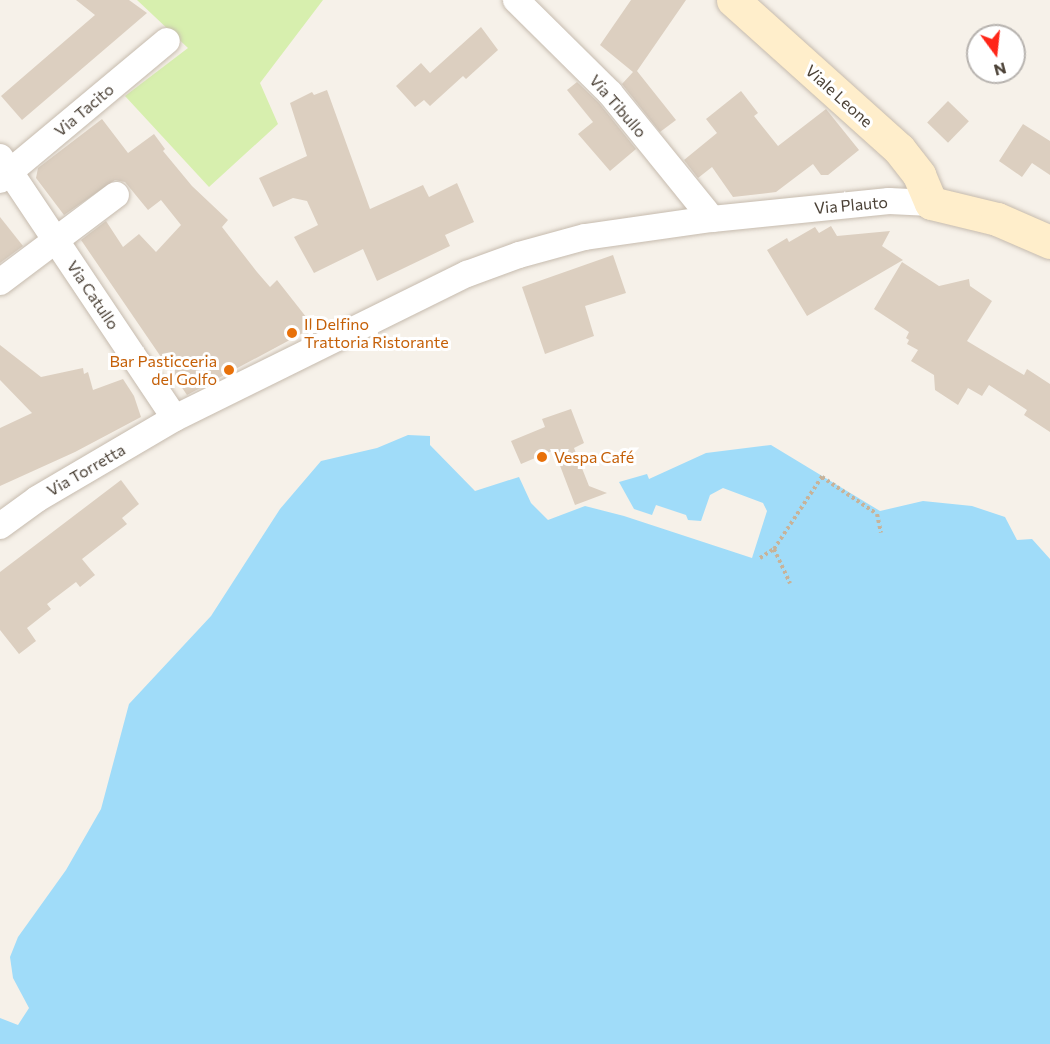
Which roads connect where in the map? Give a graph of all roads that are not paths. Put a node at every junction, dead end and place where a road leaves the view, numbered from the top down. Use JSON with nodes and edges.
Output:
{"nodes":[{"id":1,"x":516,"y":0,"type":"edge"},
{"id":2,"x":733,"y":0,"type":"edge"},
{"id":3,"x":167,"y":41,"type":"dead end"},
{"id":4,"x":4,"y":169,"type":"edge"},
{"id":5,"x":116,"y":195,"type":"dead end"},
{"id":6,"x":931,"y":203,"type":"junction"},
{"id":7,"x":712,"y":219,"type":"junction"},
{"id":8,"x":645,"y":228,"type":"joint"},
{"id":9,"x":56,"y":239,"type":"junction"},
{"id":10,"x":1050,"y":242,"type":"edge"},
{"id":11,"x":0,"y":282,"type":"edge"},
{"id":12,"x":175,"y":418,"type":"junction"},
{"id":13,"x":0,"y":526,"type":"edge"}],
"edges":[{"from":1,"to":7,"type":"street","name":"Via Tibullo"},
{"from":2,"to":6,"type":"main road","name":"Viale Leone"},
{"from":3,"to":4,"type":"street","name":"Via Tacito"},
{"from":4,"to":9,"type":"street","name":"Via Catullo"},
{"from":5,"to":9,"type":"street"},
{"from":6,"to":7,"type":"street","name":"Via Plauto"},
{"from":6,"to":10,"type":"main road","name":"Via Plauto"},
{"from":7,"to":8,"type":"street","name":"Via Plauto"},
{"from":8,"to":12,"type":"street","name":"Via Torretta"},
{"from":9,"to":11,"type":"street"},
{"from":9,"to":12,"type":"street","name":"Via Catullo"},
{"from":12,"to":13,"type":"street","name":"Via Torretta"}]}
